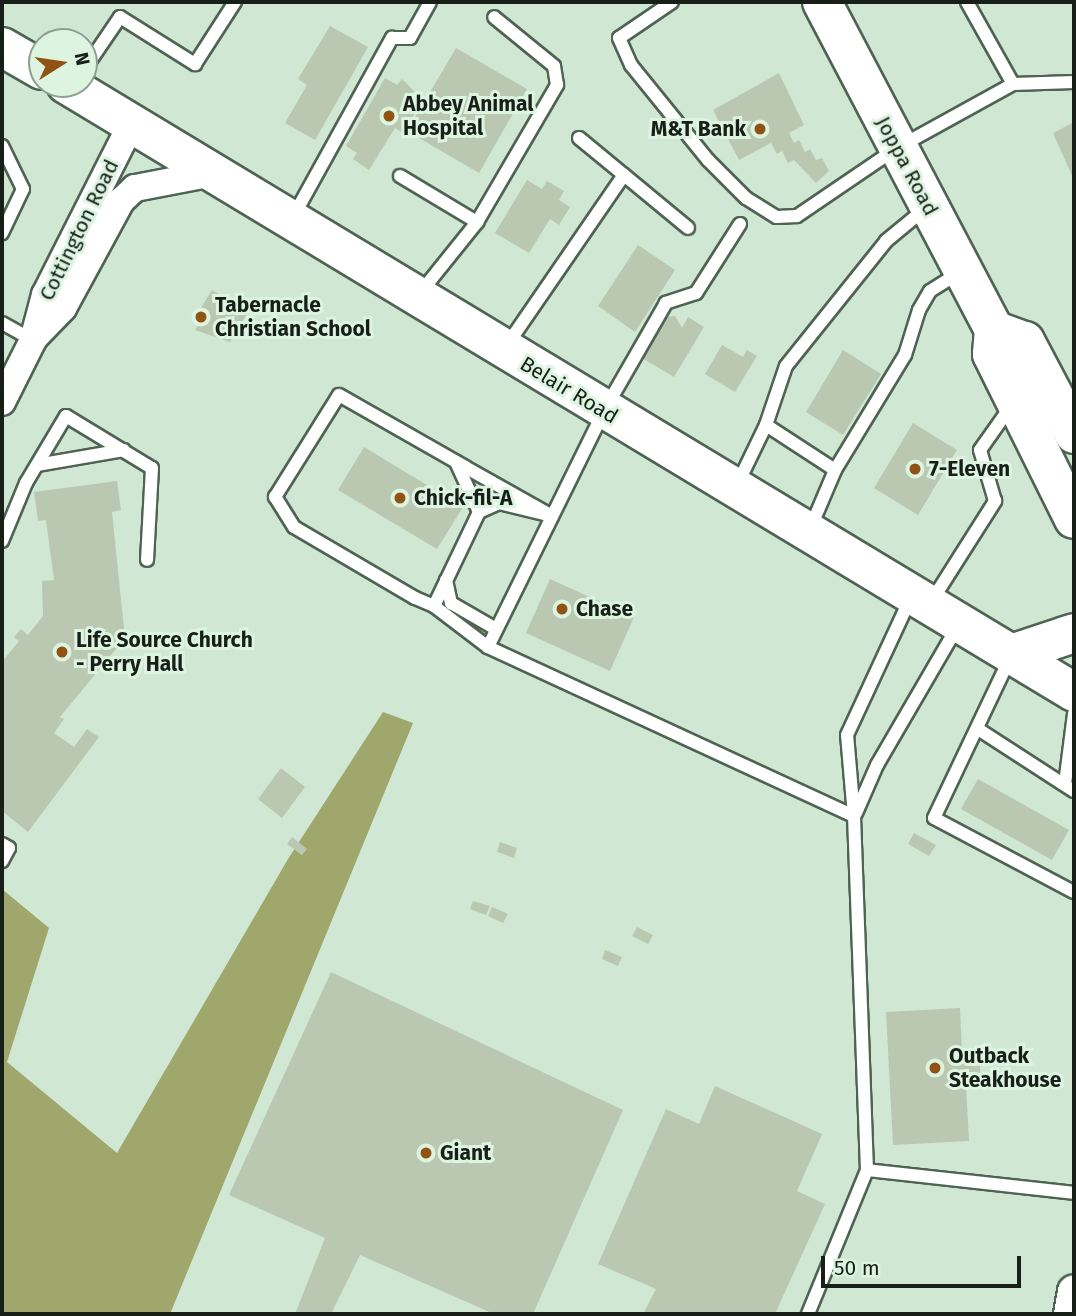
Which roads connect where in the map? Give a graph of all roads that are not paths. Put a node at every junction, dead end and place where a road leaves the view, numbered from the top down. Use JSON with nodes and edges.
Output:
{"nodes":[{"id":1,"x":235,"y":2,"type":"edge"},
{"id":2,"x":430,"y":2,"type":"edge"},
{"id":3,"x":672,"y":2,"type":"edge"},
{"id":4,"x":822,"y":2,"type":"edge"},
{"id":5,"x":967,"y":2,"type":"edge"},
{"id":6,"x":494,"y":17,"type":"dead end"},
{"id":7,"x":98,"y":43,"type":"edge"},
{"id":8,"x":2,"y":47,"type":"edge"},
{"id":9,"x":28,"y":60,"type":"edge"},
{"id":10,"x":1074,"y":82,"type":"edge"},
{"id":11,"x":1013,"y":84,"type":"junction"},
{"id":12,"x":95,"y":98,"type":"edge"},
{"id":13,"x":132,"y":123,"type":"junction"},
{"id":14,"x":579,"y":138,"type":"dead end"},
{"id":15,"x":2,"y":146,"type":"edge"},
{"id":16,"x":897,"y":148,"type":"junction"},
{"id":17,"x":214,"y":173,"type":"junction"},
{"id":18,"x":624,"y":175,"type":"junction"},
{"id":19,"x":400,"y":176,"type":"dead end"},
{"id":20,"x":928,"y":206,"type":"junction"},
{"id":21,"x":291,"y":221,"type":"junction"},
{"id":22,"x":477,"y":222,"type":"junction"},
{"id":23,"x":740,"y":224,"type":"dead end"},
{"id":24,"x":688,"y":228,"type":"dead end"},
{"id":25,"x":2,"y":233,"type":"edge"},
{"id":26,"x":962,"y":271,"type":"junction"},
{"id":27,"x":415,"y":298,"type":"junction"},
{"id":28,"x":2,"y":323,"type":"edge"},
{"id":29,"x":994,"y":330,"type":"junction"},
{"id":30,"x":33,"y":340,"type":"junction"},
{"id":31,"x":503,"y":351,"type":"junction"},
{"id":32,"x":1015,"y":400,"type":"junction"},
{"id":33,"x":2,"y":401,"type":"edge"},
{"id":34,"x":604,"y":411,"type":"junction"},
{"id":35,"x":766,"y":425,"type":"junction"},
{"id":36,"x":1074,"y":434,"type":"edge"},
{"id":37,"x":124,"y":450,"type":"junction"},
{"id":38,"x":456,"y":461,"type":"junction"},
{"id":39,"x":37,"y":465,"type":"junction"},
{"id":40,"x":835,"y":470,"type":"junction"},
{"id":41,"x":735,"y":489,"type":"junction"},
{"id":42,"x":479,"y":512,"type":"junction"},
{"id":43,"x":552,"y":516,"type":"junction"},
{"id":44,"x":1074,"y":519,"type":"edge"},
{"id":45,"x":809,"y":533,"type":"junction"},
{"id":46,"x":2,"y":541,"type":"edge"},
{"id":47,"x":147,"y":560,"type":"dead end"},
{"id":48,"x":446,"y":580,"type":"junction"},
{"id":49,"x":433,"y":606,"type":"junction"},
{"id":50,"x":934,"y":608,"type":"junction"},
{"id":51,"x":496,"y":629,"type":"junction"},
{"id":52,"x":1074,"y":633,"type":"edge"},
{"id":53,"x":488,"y":647,"type":"junction"},
{"id":54,"x":1011,"y":654,"type":"junction"},
{"id":55,"x":1074,"y":692,"type":"edge"},
{"id":56,"x":1074,"y":714,"type":"edge"},
{"id":57,"x":978,"y":729,"type":"junction"},
{"id":58,"x":1070,"y":787,"type":"edge"},
{"id":59,"x":854,"y":816,"type":"junction"},
{"id":60,"x":2,"y":844,"type":"edge"},
{"id":61,"x":2,"y":861,"type":"edge"},
{"id":62,"x":1074,"y":892,"type":"edge"},
{"id":63,"x":867,"y":1170,"type":"junction"},
{"id":64,"x":1074,"y":1193,"type":"edge"},
{"id":65,"x":1074,"y":1293,"type":"edge"},
{"id":66,"x":808,"y":1314,"type":"edge"},
{"id":67,"x":1070,"y":1314,"type":"edge"}],
"edges":[{"from":1,"to":7,"type":"lane"},
{"from":2,"to":21,"type":"lane"},
{"from":3,"to":16,"type":"lane"},
{"from":4,"to":16,"type":"main road","name":"Joppa Road"},
{"from":5,"to":11,"type":"lane"},
{"from":6,"to":22,"type":"lane"},
{"from":8,"to":9,"type":"main road","name":"Belair Road"},
{"from":10,"to":11,"type":"lane"},
{"from":11,"to":16,"type":"lane"},
{"from":12,"to":13,"type":"main road","name":"Belair Road"},
{"from":13,"to":17,"type":"main road","name":"Belair Road"},
{"from":13,"to":30,"type":"street","name":"Cottington Road"},
{"from":14,"to":18,"type":"lane"},
{"from":15,"to":25,"type":"lane"},
{"from":16,"to":20,"type":"main road","name":"Joppa Road"},
{"from":17,"to":21,"type":"main road","name":"Belair Road"},
{"from":17,"to":30,"type":"street","name":"Cottington Road"},
{"from":18,"to":24,"type":"lane"},
{"from":18,"to":31,"type":"lane"},
{"from":19,"to":22,"type":"lane"},
{"from":20,"to":26,"type":"main road","name":"Joppa Road"},
{"from":20,"to":35,"type":"lane"},
{"from":21,"to":27,"type":"main road","name":"Belair Road"},
{"from":22,"to":27,"type":"lane"},
{"from":23,"to":34,"type":"lane"},
{"from":26,"to":29,"type":"main road","name":"Joppa Road"},
{"from":26,"to":40,"type":"lane"},
{"from":27,"to":31,"type":"main road","name":"Belair Road"},
{"from":28,"to":30,"type":"lane"},
{"from":29,"to":32,"type":"main road","name":"Joppa Road"},
{"from":29,"to":36,"type":"main road"},
{"from":30,"to":33,"type":"street","name":"Cottington Road"},
{"from":31,"to":34,"type":"main road","name":"Belair Road"},
{"from":32,"to":44,"type":"main road","name":"Joppa Road"},
{"from":32,"to":50,"type":"lane"},
{"from":34,"to":41,"type":"main road","name":"Belair Road"},
{"from":34,"to":43,"type":"lane"},
{"from":35,"to":40,"type":"lane"},
{"from":35,"to":41,"type":"lane"},
{"from":37,"to":39,"type":"lane"},
{"from":37,"to":39,"type":"lane"},
{"from":37,"to":47,"type":"lane"},
{"from":38,"to":42,"type":"lane"},
{"from":38,"to":43,"type":"lane"},
{"from":38,"to":49,"type":"lane"},
{"from":39,"to":46,"type":"lane"},
{"from":40,"to":45,"type":"lane"},
{"from":41,"to":45,"type":"main road","name":"Belair Road"},
{"from":42,"to":43,"type":"lane"},
{"from":42,"to":48,"type":"lane"},
{"from":43,"to":51,"type":"lane"},
{"from":45,"to":50,"type":"main road","name":"Belair Road"},
{"from":48,"to":49,"type":"lane"},
{"from":48,"to":51,"type":"lane"},
{"from":49,"to":53,"type":"lane"},
{"from":50,"to":54,"type":"main road","name":"Belair Road"},
{"from":50,"to":59,"type":"lane"},
{"from":50,"to":59,"type":"lane"},
{"from":51,"to":53,"type":"lane"},
{"from":52,"to":54,"type":"main road"},
{"from":53,"to":59,"type":"lane"},
{"from":54,"to":55,"type":"main road","name":"Belair Road"},
{"from":54,"to":57,"type":"lane"},
{"from":56,"to":58,"type":"lane"},
{"from":57,"to":58,"type":"lane"},
{"from":57,"to":62,"type":"lane"},
{"from":59,"to":63,"type":"lane"},
{"from":60,"to":61,"type":"lane"},
{"from":63,"to":64,"type":"lane"},
{"from":63,"to":66,"type":"lane"},
{"from":65,"to":67,"type":"street"}]}
